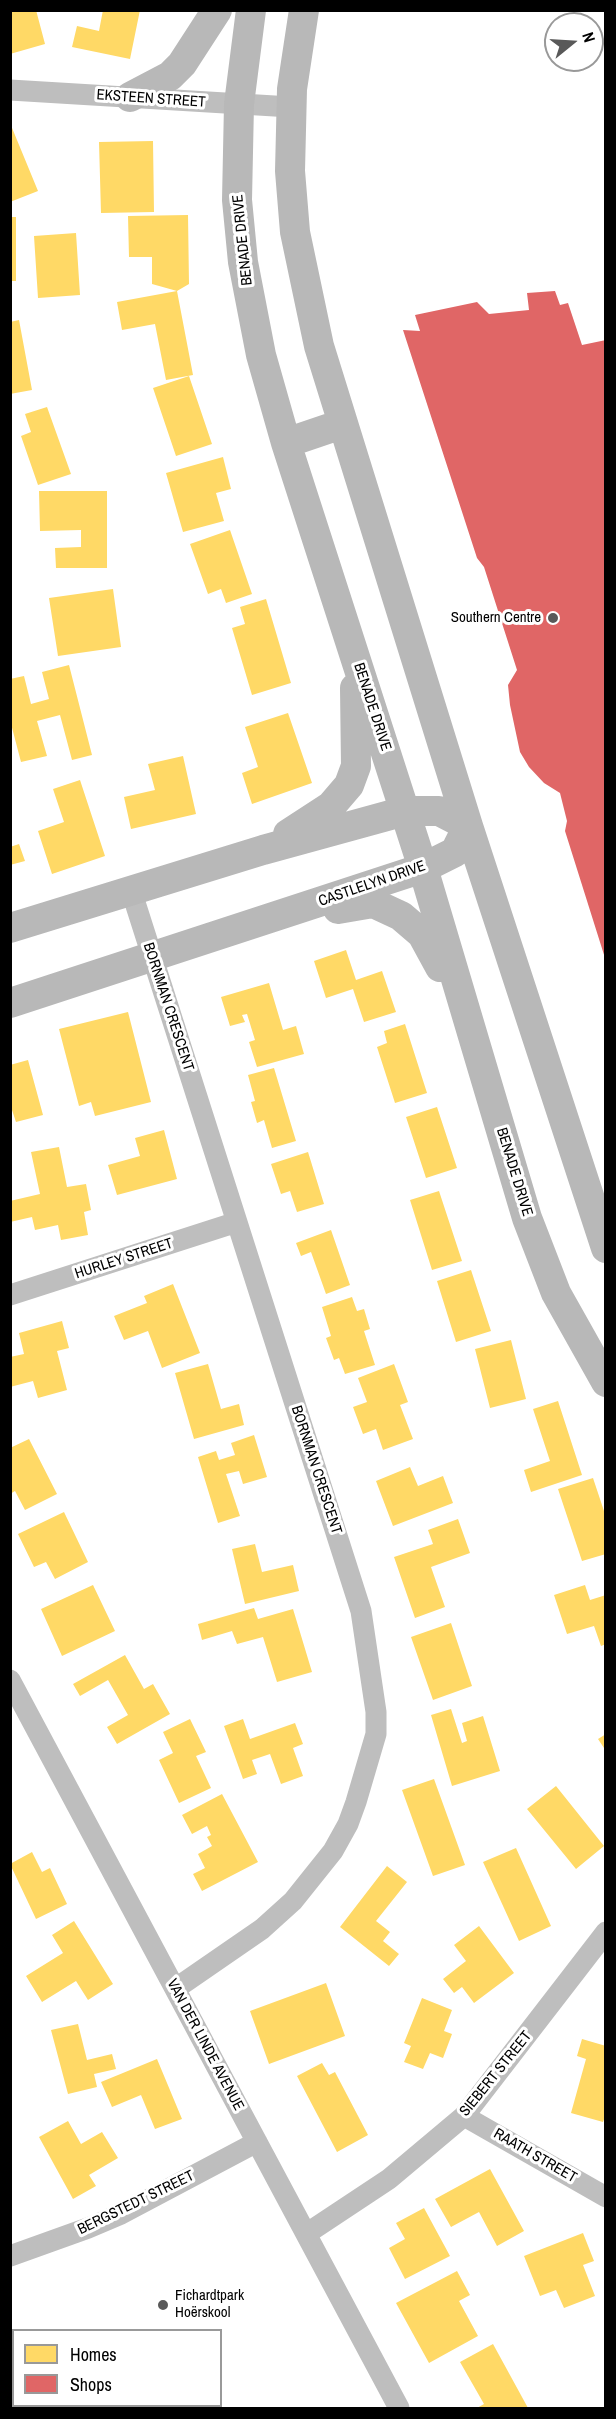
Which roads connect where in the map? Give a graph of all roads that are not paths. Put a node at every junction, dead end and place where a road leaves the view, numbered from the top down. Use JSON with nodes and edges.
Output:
{"nodes":[{"id":1,"x":217,"y":10,"type":"edge"},
{"id":2,"x":251,"y":10,"type":"edge"},
{"id":3,"x":304,"y":10,"type":"edge"},
{"id":4,"x":10,"y":90,"type":"edge"},
{"id":5,"x":130,"y":97,"type":"junction"},
{"id":6,"x":239,"y":104,"type":"junction"},
{"id":7,"x":291,"y":107,"type":"junction"},
{"id":8,"x":342,"y":424,"type":"junction"},
{"id":9,"x":286,"y":442,"type":"junction"},
{"id":10,"x":355,"y":655,"type":"junction"},
{"id":11,"x":405,"y":811,"type":"junction"},
{"id":12,"x":468,"y":826,"type":"junction"},
{"id":13,"x":263,"y":850,"type":"junction"},
{"id":14,"x":423,"y":868,"type":"junction"},
{"id":15,"x":131,"y":890,"type":"junction"},
{"id":16,"x":270,"y":919,"type":"junction"},
{"id":17,"x":10,"y":928,"type":"edge"},
{"id":18,"x":152,"y":957,"type":"junction"},
{"id":19,"x":10,"y":1003,"type":"edge"},
{"id":20,"x":471,"y":1029,"type":"junction"},
{"id":21,"x":237,"y":1222,"type":"junction"},
{"id":22,"x":606,"y":1248,"type":"edge"},
{"id":23,"x":10,"y":1295,"type":"edge"},
{"id":24,"x":606,"y":1382,"type":"edge"},
{"id":25,"x":10,"y":1680,"type":"edge"},
{"id":26,"x":606,"y":1932,"type":"edge"},
{"id":27,"x":175,"y":1989,"type":"junction"},
{"id":28,"x":464,"y":2116,"type":"junction"},
{"id":29,"x":257,"y":2142,"type":"junction"},
{"id":30,"x":606,"y":2197,"type":"edge"},
{"id":31,"x":306,"y":2234,"type":"junction"},
{"id":32,"x":10,"y":2256,"type":"edge"},
{"id":33,"x":399,"y":2409,"type":"edge"}],
"edges":[{"from":1,"to":5,"type":"street"},
{"from":2,"to":6,"type":"street","name":"BENADE DRIVE"},
{"from":3,"to":7,"type":"street"},
{"from":4,"to":5,"type":"street","name":"EKSTEEN STREET"},
{"from":5,"to":6,"type":"street","name":"EKSTEEN STREET"},
{"from":6,"to":7,"type":"street","name":"EKSTEEN STREET"},
{"from":6,"to":9,"type":"street","name":"BENADE DRIVE"},
{"from":7,"to":8,"type":"street"},
{"from":8,"to":9,"type":"street"},
{"from":8,"to":12,"type":"street"},
{"from":9,"to":10,"type":"street","name":"BENADE DRIVE"},
{"from":10,"to":11,"type":"street","name":"BENADE DRIVE"},
{"from":10,"to":13,"type":"street"},
{"from":11,"to":12,"type":"street"},
{"from":11,"to":13,"type":"street"},
{"from":11,"to":14,"type":"street","name":"BENADE DRIVE"},
{"from":12,"to":14,"type":"street","name":"CASTLELYN DRIVE"},
{"from":12,"to":22,"type":"street"},
{"from":13,"to":15,"type":"street"},
{"from":14,"to":16,"type":"street","name":"CASTLELYN DRIVE"},
{"from":14,"to":20,"type":"street","name":"BENADE DRIVE"},
{"from":15,"to":17,"type":"street"},
{"from":15,"to":18,"type":"street","name":"BORNMAN CRESCENT"},
{"from":16,"to":18,"type":"street","name":"CASTLELYN DRIVE"},
{"from":16,"to":20,"type":"street"},
{"from":18,"to":19,"type":"street","name":"CASTLELYN DRIVE"},
{"from":18,"to":21,"type":"street","name":"BORNMAN CRESCENT"},
{"from":20,"to":24,"type":"street","name":"BENADE DRIVE"},
{"from":21,"to":23,"type":"street","name":"HURLEY STREET"},
{"from":21,"to":27,"type":"street","name":"BORNMAN CRESCENT"},
{"from":25,"to":27,"type":"street","name":"VAN DER LINDE AVENUE"},
{"from":26,"to":28,"type":"street","name":"SIEBERT STREET"},
{"from":27,"to":29,"type":"street","name":"VAN DER LINDE AVENUE"},
{"from":28,"to":30,"type":"street","name":"RAATH STREET"},
{"from":28,"to":31,"type":"street","name":"SIEBERT STREET"},
{"from":29,"to":31,"type":"street","name":"VAN DER LINDE AVENUE"},
{"from":29,"to":32,"type":"street","name":"BERGSTEDT STREET"},
{"from":31,"to":33,"type":"street","name":"VAN DER LINDE AVENUE"}]}
